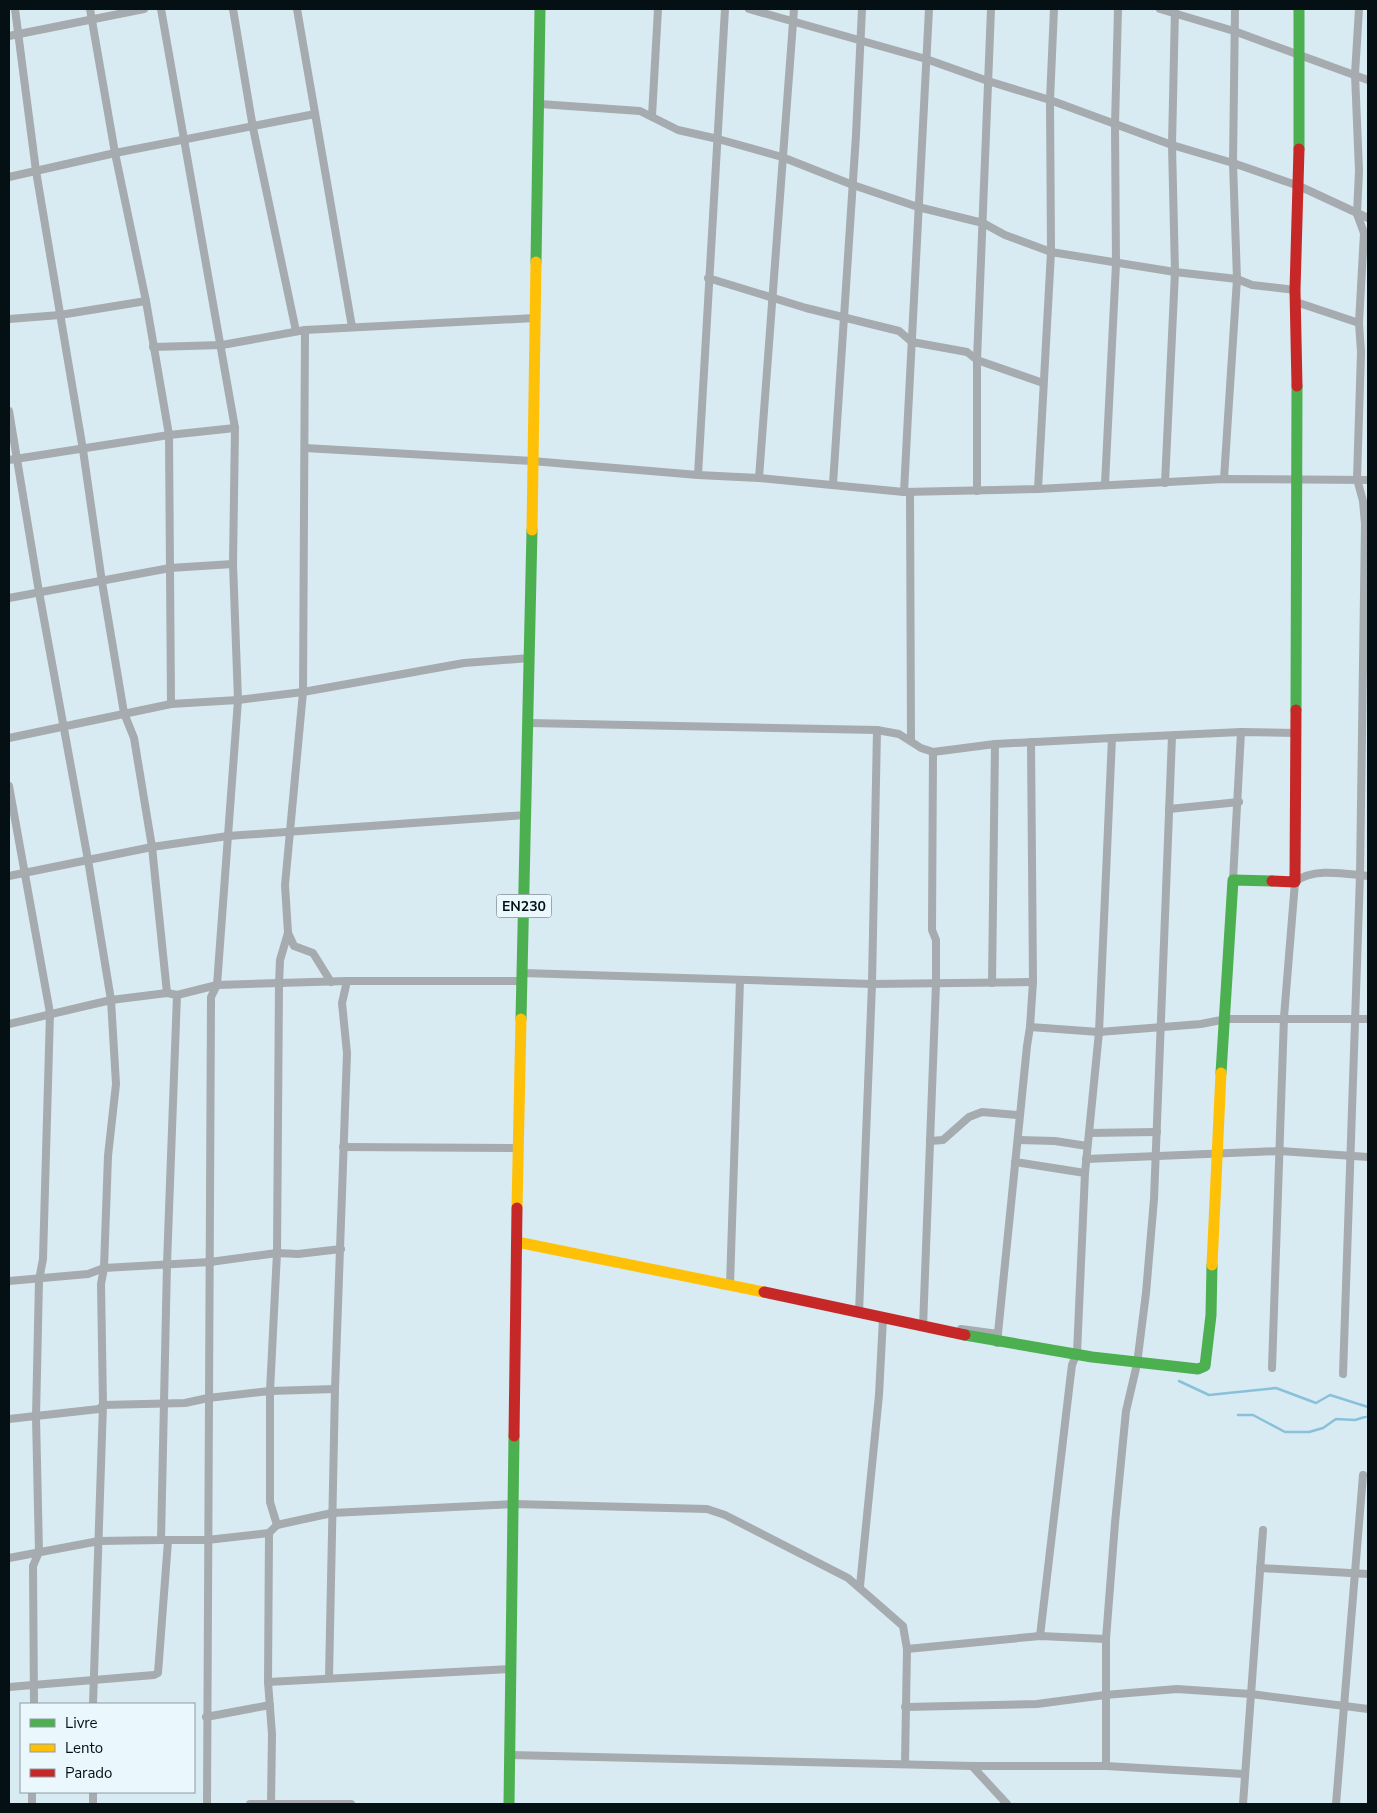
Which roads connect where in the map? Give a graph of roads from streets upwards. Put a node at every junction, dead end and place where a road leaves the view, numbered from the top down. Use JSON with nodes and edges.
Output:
{"nodes":[{"id":1,"x":14,"y":9,"type":"edge"},
{"id":2,"x":90,"y":9,"type":"edge"},
{"id":3,"x":144,"y":9,"type":"edge"},
{"id":4,"x":161,"y":9,"type":"edge"},
{"id":5,"x":233,"y":9,"type":"edge"},
{"id":6,"x":297,"y":9,"type":"edge"},
{"id":7,"x":540,"y":9,"type":"edge"},
{"id":8,"x":658,"y":9,"type":"edge"},
{"id":9,"x":725,"y":9,"type":"edge"},
{"id":10,"x":749,"y":9,"type":"edge"},
{"id":11,"x":794,"y":9,"type":"edge"},
{"id":12,"x":862,"y":9,"type":"edge"},
{"id":13,"x":928,"y":9,"type":"edge"},
{"id":14,"x":991,"y":9,"type":"edge"},
{"id":15,"x":1054,"y":9,"type":"edge"},
{"id":16,"x":1118,"y":9,"type":"edge"},
{"id":17,"x":1160,"y":9,"type":"edge"},
{"id":18,"x":1235,"y":9,"type":"edge"},
{"id":19,"x":1298,"y":9,"type":"edge"},
{"id":20,"x":1359,"y":9,"type":"edge"},
{"id":21,"x":1175,"y":11,"type":"edge"},
{"id":22,"x":92,"y":18,"type":"junction"},
{"id":23,"x":793,"y":20,"type":"junction"},
{"id":24,"x":1234,"y":31,"type":"junction"},
{"id":25,"x":19,"y":34,"type":"junction"},
{"id":26,"x":9,"y":36,"type":"edge"},
{"id":27,"x":860,"y":42,"type":"junction"},
{"id":28,"x":1297,"y":55,"type":"junction"},
{"id":29,"x":926,"y":59,"type":"junction"},
{"id":30,"x":1356,"y":74,"type":"junction"},
{"id":31,"x":1368,"y":80,"type":"edge"},
{"id":32,"x":988,"y":81,"type":"junction"},
{"id":33,"x":1050,"y":100,"type":"junction"},
{"id":34,"x":540,"y":104,"type":"junction"},
{"id":35,"x":315,"y":114,"type":"junction"},
{"id":36,"x":652,"y":116,"type":"junction"},
{"id":37,"x":1115,"y":125,"type":"junction"},
{"id":38,"x":253,"y":128,"type":"junction"},
{"id":39,"x":718,"y":139,"type":"junction"},
{"id":40,"x":183,"y":141,"type":"junction"},
{"id":41,"x":1172,"y":146,"type":"junction"},
{"id":42,"x":115,"y":153,"type":"junction"},
{"id":43,"x":782,"y":157,"type":"junction"},
{"id":44,"x":1233,"y":163,"type":"junction"},
{"id":45,"x":36,"y":171,"type":"junction"},
{"id":46,"x":9,"y":177,"type":"edge"},
{"id":47,"x":853,"y":185,"type":"junction"},
{"id":48,"x":1299,"y":186,"type":"junction"},
{"id":49,"x":918,"y":207,"type":"junction"},
{"id":50,"x":1357,"y":214,"type":"junction"},
{"id":51,"x":1368,"y":218,"type":"edge"},
{"id":52,"x":983,"y":223,"type":"junction"},
{"id":53,"x":1051,"y":252,"type":"junction"},
{"id":54,"x":1116,"y":264,"type":"junction"},
{"id":55,"x":1174,"y":272,"type":"junction"},
{"id":56,"x":708,"y":278,"type":"junction"},
{"id":57,"x":1237,"y":279,"type":"junction"},
{"id":58,"x":1296,"y":296,"type":"junction"},
{"id":59,"x":772,"y":298,"type":"junction"},
{"id":60,"x":146,"y":301,"type":"junction"},
{"id":61,"x":60,"y":315,"type":"junction"},
{"id":62,"x":536,"y":318,"type":"junction"},
{"id":63,"x":9,"y":319,"type":"edge"},
{"id":64,"x":845,"y":319,"type":"junction"},
{"id":65,"x":1359,"y":323,"type":"junction"},
{"id":66,"x":352,"y":327,"type":"junction"},
{"id":67,"x":296,"y":330,"type":"junction"},
{"id":68,"x":305,"y":330,"type":"junction"},
{"id":69,"x":912,"y":342,"type":"junction"},
{"id":70,"x":222,"y":345,"type":"junction"},
{"id":71,"x":153,"y":347,"type":"junction"},
{"id":72,"x":1364,"y":353,"type":"edge"},
{"id":73,"x":977,"y":360,"type":"junction"},
{"id":74,"x":1043,"y":383,"type":"junction"},
{"id":75,"x":9,"y":411,"type":"edge"},
{"id":76,"x":235,"y":428,"type":"junction"},
{"id":77,"x":168,"y":434,"type":"junction"},
{"id":78,"x":305,"y":448,"type":"junction"},
{"id":79,"x":83,"y":450,"type":"junction"},
{"id":80,"x":12,"y":460,"type":"edge"},
{"id":81,"x":532,"y":461,"type":"junction"},
{"id":82,"x":698,"y":475,"type":"junction"},
{"id":83,"x":759,"y":478,"type":"junction"},
{"id":84,"x":1224,"y":479,"type":"junction"},
{"id":85,"x":1298,"y":479,"type":"junction"},
{"id":86,"x":1356,"y":479,"type":"junction"},
{"id":87,"x":1368,"y":480,"type":"edge"},
{"id":88,"x":1165,"y":483,"type":"junction"},
{"id":89,"x":833,"y":484,"type":"junction"},
{"id":90,"x":1104,"y":484,"type":"junction"},
{"id":91,"x":1038,"y":490,"type":"junction"},
{"id":92,"x":977,"y":491,"type":"junction"},
{"id":93,"x":907,"y":492,"type":"junction"},
{"id":94,"x":234,"y":564,"type":"junction"},
{"id":95,"x":170,"y":568,"type":"junction"},
{"id":96,"x":102,"y":582,"type":"junction"},
{"id":97,"x":38,"y":592,"type":"junction"},
{"id":98,"x":9,"y":598,"type":"edge"},
{"id":99,"x":530,"y":658,"type":"junction"},
{"id":100,"x":303,"y":692,"type":"junction"},
{"id":101,"x":238,"y":700,"type":"junction"},
{"id":102,"x":170,"y":704,"type":"junction"},
{"id":103,"x":124,"y":714,"type":"junction"},
{"id":104,"x":528,"y":723,"type":"junction"},
{"id":105,"x":65,"y":725,"type":"junction"},
{"id":106,"x":877,"y":730,"type":"junction"},
{"id":107,"x":1241,"y":732,"type":"junction"},
{"id":108,"x":1295,"y":733,"type":"junction"},
{"id":109,"x":1172,"y":736,"type":"junction"},
{"id":110,"x":9,"y":738,"type":"edge"},
{"id":111,"x":1112,"y":738,"type":"junction"},
{"id":112,"x":912,"y":741,"type":"junction"},
{"id":113,"x":1031,"y":742,"type":"junction"},
{"id":114,"x":995,"y":744,"type":"junction"},
{"id":115,"x":933,"y":752,"type":"junction"},
{"id":116,"x":9,"y":786,"type":"edge"},
{"id":117,"x":1238,"y":802,"type":"junction"},
{"id":118,"x":1169,"y":809,"type":"junction"},
{"id":119,"x":526,"y":815,"type":"junction"},
{"id":120,"x":290,"y":832,"type":"junction"},
{"id":121,"x":228,"y":836,"type":"junction"},
{"id":122,"x":152,"y":847,"type":"junction"},
{"id":123,"x":88,"y":860,"type":"junction"},
{"id":124,"x":24,"y":872,"type":"junction"},
{"id":125,"x":1364,"y":875,"type":"edge"},
{"id":126,"x":9,"y":876,"type":"edge"},
{"id":127,"x":1233,"y":880,"type":"junction"},
{"id":128,"x":1295,"y":882,"type":"junction"},
{"id":129,"x":288,"y":933,"type":"junction"},
{"id":130,"x":523,"y":977,"type":"junction"},
{"id":131,"x":740,"y":980,"type":"junction"},
{"id":132,"x":331,"y":982,"type":"junction"},
{"id":133,"x":347,"y":982,"type":"junction"},
{"id":134,"x":1033,"y":982,"type":"junction"},
{"id":135,"x":992,"y":983,"type":"junction"},
{"id":136,"x":279,"y":984,"type":"junction"},
{"id":137,"x":872,"y":984,"type":"junction"},
{"id":138,"x":936,"y":984,"type":"junction"},
{"id":139,"x":217,"y":985,"type":"junction"},
{"id":140,"x":168,"y":993,"type":"junction"},
{"id":141,"x":177,"y":994,"type":"junction"},
{"id":142,"x":111,"y":1000,"type":"junction"},
{"id":143,"x":50,"y":1013,"type":"junction"},
{"id":144,"x":1284,"y":1017,"type":"junction"},
{"id":145,"x":1355,"y":1018,"type":"junction"},
{"id":146,"x":1226,"y":1019,"type":"junction"},
{"id":147,"x":1368,"y":1019,"type":"edge"},
{"id":148,"x":9,"y":1024,"type":"edge"},
{"id":149,"x":1030,"y":1027,"type":"junction"},
{"id":150,"x":1160,"y":1028,"type":"junction"},
{"id":151,"x":1099,"y":1032,"type":"junction"},
{"id":152,"x":1017,"y":1115,"type":"dead end"},
{"id":153,"x":1156,"y":1132,"type":"junction"},
{"id":154,"x":1088,"y":1133,"type":"junction"},
{"id":155,"x":1018,"y":1140,"type":"junction"},
{"id":156,"x":930,"y":1141,"type":"junction"},
{"id":157,"x":1087,"y":1146,"type":"junction"},
{"id":158,"x":343,"y":1147,"type":"junction"},
{"id":159,"x":518,"y":1148,"type":"junction"},
{"id":160,"x":1280,"y":1151,"type":"junction"},
{"id":161,"x":1216,"y":1154,"type":"junction"},
{"id":162,"x":1350,"y":1155,"type":"junction"},
{"id":163,"x":1156,"y":1157,"type":"junction"},
{"id":164,"x":1368,"y":1158,"type":"edge"},
{"id":165,"x":1086,"y":1159,"type":"junction"},
{"id":166,"x":1015,"y":1162,"type":"junction"},
{"id":167,"x":1084,"y":1173,"type":"junction"},
{"id":168,"x":517,"y":1242,"type":"junction"},
{"id":169,"x":341,"y":1249,"type":"junction"},
{"id":170,"x":277,"y":1252,"type":"junction"},
{"id":171,"x":210,"y":1262,"type":"junction"},
{"id":172,"x":167,"y":1264,"type":"junction"},
{"id":173,"x":104,"y":1268,"type":"junction"},
{"id":174,"x":39,"y":1280,"type":"junction"},
{"id":175,"x":9,"y":1281,"type":"edge"},
{"id":176,"x":730,"y":1285,"type":"junction"},
{"id":177,"x":859,"y":1313,"type":"junction"},
{"id":178,"x":883,"y":1318,"type":"junction"},
{"id":179,"x":923,"y":1325,"type":"junction"},
{"id":180,"x":998,"y":1338,"type":"junction"},
{"id":181,"x":1077,"y":1353,"type":"junction"},
{"id":182,"x":1137,"y":1364,"type":"junction"},
{"id":183,"x":1272,"y":1368,"type":"dead end"},
{"id":184,"x":1343,"y":1374,"type":"dead end"},
{"id":185,"x":335,"y":1389,"type":"junction"},
{"id":186,"x":270,"y":1391,"type":"junction"},
{"id":187,"x":208,"y":1398,"type":"junction"},
{"id":188,"x":163,"y":1403,"type":"junction"},
{"id":189,"x":103,"y":1405,"type":"junction"},
{"id":190,"x":36,"y":1417,"type":"junction"},
{"id":191,"x":9,"y":1419,"type":"edge"},
{"id":192,"x":1363,"y":1475,"type":"dead end"},
{"id":193,"x":514,"y":1504,"type":"junction"},
{"id":194,"x":332,"y":1514,"type":"junction"},
{"id":195,"x":277,"y":1525,"type":"junction"},
{"id":196,"x":1263,"y":1530,"type":"dead end"},
{"id":197,"x":269,"y":1533,"type":"junction"},
{"id":198,"x":164,"y":1540,"type":"junction"},
{"id":199,"x":207,"y":1540,"type":"junction"},
{"id":200,"x":99,"y":1542,"type":"junction"},
{"id":201,"x":39,"y":1552,"type":"junction"},
{"id":202,"x":9,"y":1558,"type":"edge"},
{"id":203,"x":1260,"y":1568,"type":"junction"},
{"id":204,"x":1355,"y":1573,"type":"junction"},
{"id":205,"x":1368,"y":1574,"type":"edge"},
{"id":206,"x":860,"y":1586,"type":"junction"},
{"id":207,"x":1040,"y":1636,"type":"junction"},
{"id":208,"x":1106,"y":1639,"type":"junction"},
{"id":209,"x":907,"y":1649,"type":"junction"},
{"id":210,"x":512,"y":1669,"type":"junction"},
{"id":211,"x":94,"y":1678,"type":"junction"},
{"id":212,"x":330,"y":1678,"type":"junction"},
{"id":213,"x":268,"y":1682,"type":"junction"},
{"id":214,"x":34,"y":1685,"type":"junction"},
{"id":215,"x":9,"y":1687,"type":"edge"},
{"id":216,"x":1105,"y":1694,"type":"junction"},
{"id":217,"x":1251,"y":1694,"type":"junction"},
{"id":218,"x":34,"y":1703,"type":"edge"},
{"id":219,"x":94,"y":1703,"type":"edge"},
{"id":220,"x":270,"y":1705,"type":"junction"},
{"id":221,"x":905,"y":1707,"type":"junction"},
{"id":222,"x":1344,"y":1707,"type":"junction"},
{"id":223,"x":1368,"y":1709,"type":"edge"},
{"id":224,"x":206,"y":1717,"type":"junction"},
{"id":225,"x":510,"y":1754,"type":"junction"},
{"id":226,"x":905,"y":1763,"type":"junction"},
{"id":227,"x":972,"y":1766,"type":"junction"},
{"id":228,"x":1106,"y":1766,"type":"junction"},
{"id":229,"x":1244,"y":1774,"type":"junction"},
{"id":230,"x":207,"y":1804,"type":"edge"},
{"id":231,"x":250,"y":1804,"type":"edge"},
{"id":232,"x":271,"y":1804,"type":"edge"},
{"id":233,"x":351,"y":1804,"type":"edge"},
{"id":234,"x":509,"y":1804,"type":"edge"},
{"id":235,"x":1007,"y":1804,"type":"edge"},
{"id":236,"x":1243,"y":1804,"type":"edge"},
{"id":237,"x":1336,"y":1804,"type":"edge"}],
"edges":[{"from":1,"to":25,"type":"street"},
{"from":2,"to":22,"type":"street"},
{"from":3,"to":22,"type":"street"},
{"from":4,"to":40,"type":"street"},
{"from":5,"to":38,"type":"street"},
{"from":6,"to":35,"type":"street"},
{"from":7,"to":34,"type":"street","number":"EN230"},
{"from":8,"to":36,"type":"street"},
{"from":9,"to":39,"type":"street"},
{"from":10,"to":23,"type":"street"},
{"from":11,"to":23,"type":"street"},
{"from":12,"to":27,"type":"street"},
{"from":13,"to":29,"type":"street"},
{"from":14,"to":32,"type":"street"},
{"from":15,"to":33,"type":"street"},
{"from":16,"to":37,"type":"street"},
{"from":17,"to":21,"type":"street"},
{"from":18,"to":24,"type":"street"},
{"from":19,"to":28,"type":"street"},
{"from":20,"to":30,"type":"street"},
{"from":21,"to":24,"type":"street"},
{"from":21,"to":41,"type":"street"},
{"from":22,"to":25,"type":"street"},
{"from":22,"to":42,"type":"street"},
{"from":23,"to":27,"type":"street"},
{"from":23,"to":43,"type":"street"},
{"from":24,"to":28,"type":"street"},
{"from":24,"to":44,"type":"street"},
{"from":25,"to":26,"type":"street"},
{"from":25,"to":45,"type":"street"},
{"from":27,"to":29,"type":"street"},
{"from":27,"to":47,"type":"street"},
{"from":28,"to":30,"type":"street"},
{"from":28,"to":48,"type":"street"},
{"from":29,"to":32,"type":"street"},
{"from":29,"to":49,"type":"street"},
{"from":30,"to":31,"type":"street"},
{"from":30,"to":50,"type":"street"},
{"from":32,"to":33,"type":"street"},
{"from":32,"to":52,"type":"street"},
{"from":33,"to":37,"type":"street"},
{"from":33,"to":53,"type":"street"},
{"from":34,"to":36,"type":"street"},
{"from":34,"to":62,"type":"street","number":"EN230"},
{"from":35,"to":38,"type":"street"},
{"from":35,"to":66,"type":"street"},
{"from":36,"to":39,"type":"street"},
{"from":37,"to":41,"type":"street"},
{"from":37,"to":54,"type":"street"},
{"from":38,"to":40,"type":"street"},
{"from":38,"to":67,"type":"street"},
{"from":39,"to":43,"type":"street"},
{"from":39,"to":56,"type":"street"},
{"from":40,"to":42,"type":"street"},
{"from":40,"to":70,"type":"street"},
{"from":41,"to":44,"type":"street"},
{"from":41,"to":55,"type":"street"},
{"from":42,"to":45,"type":"street"},
{"from":42,"to":60,"type":"street"},
{"from":43,"to":47,"type":"street"},
{"from":43,"to":59,"type":"street"},
{"from":44,"to":48,"type":"street"},
{"from":44,"to":57,"type":"street"},
{"from":45,"to":46,"type":"street"},
{"from":45,"to":61,"type":"street"},
{"from":47,"to":49,"type":"street"},
{"from":47,"to":64,"type":"street"},
{"from":48,"to":50,"type":"street"},
{"from":48,"to":58,"type":"street"},
{"from":49,"to":52,"type":"street"},
{"from":49,"to":69,"type":"street"},
{"from":50,"to":51,"type":"street"},
{"from":50,"to":65,"type":"street"},
{"from":52,"to":53,"type":"street"},
{"from":52,"to":73,"type":"street"},
{"from":53,"to":54,"type":"street"},
{"from":53,"to":74,"type":"street"},
{"from":54,"to":55,"type":"street"},
{"from":54,"to":90,"type":"street"},
{"from":55,"to":57,"type":"street"},
{"from":55,"to":88,"type":"street"},
{"from":56,"to":59,"type":"street"},
{"from":56,"to":82,"type":"street"},
{"from":57,"to":58,"type":"street"},
{"from":57,"to":84,"type":"street"},
{"from":58,"to":65,"type":"street"},
{"from":58,"to":85,"type":"street"},
{"from":59,"to":64,"type":"street"},
{"from":59,"to":83,"type":"street"},
{"from":60,"to":61,"type":"street"},
{"from":60,"to":71,"type":"street"},
{"from":61,"to":63,"type":"street"},
{"from":61,"to":79,"type":"street"},
{"from":62,"to":66,"type":"street"},
{"from":62,"to":81,"type":"street","number":"EN230"},
{"from":64,"to":69,"type":"street"},
{"from":64,"to":89,"type":"street"},
{"from":65,"to":72,"type":"street"},
{"from":66,"to":68,"type":"street"},
{"from":67,"to":68,"type":"street"},
{"from":67,"to":70,"type":"street"},
{"from":68,"to":78,"type":"street"},
{"from":69,"to":73,"type":"street"},
{"from":69,"to":93,"type":"street"},
{"from":70,"to":71,"type":"street"},
{"from":70,"to":76,"type":"street"},
{"from":71,"to":77,"type":"street"},
{"from":72,"to":86,"type":"street"},
{"from":73,"to":74,"type":"street"},
{"from":73,"to":92,"type":"street"},
{"from":74,"to":91,"type":"street"},
{"from":75,"to":80,"type":"street"},
{"from":76,"to":77,"type":"street"},
{"from":76,"to":94,"type":"street"},
{"from":77,"to":79,"type":"street"},
{"from":77,"to":95,"type":"street"},
{"from":78,"to":81,"type":"street"},
{"from":78,"to":100,"type":"street"},
{"from":79,"to":80,"type":"street"},
{"from":79,"to":96,"type":"street"},
{"from":80,"to":97,"type":"street"},
{"from":81,"to":82,"type":"street"},
{"from":81,"to":99,"type":"street","number":"EN230"},
{"from":82,"to":83,"type":"street"},
{"from":83,"to":89,"type":"street"},
{"from":84,"to":85,"type":"street"},
{"from":84,"to":88,"type":"street"},
{"from":85,"to":86,"type":"street"},
{"from":85,"to":108,"type":"street"},
{"from":86,"to":87,"type":"street"},
{"from":86,"to":125,"type":"street"},
{"from":88,"to":90,"type":"street"},
{"from":89,"to":93,"type":"street"},
{"from":90,"to":91,"type":"street"},
{"from":91,"to":92,"type":"street"},
{"from":92,"to":93,"type":"street"},
{"from":93,"to":112,"type":"street"},
{"from":94,"to":95,"type":"street"},
{"from":94,"to":101,"type":"street"},
{"from":95,"to":96,"type":"street"},
{"from":95,"to":102,"type":"street"},
{"from":96,"to":97,"type":"street"},
{"from":96,"to":103,"type":"street"},
{"from":97,"to":98,"type":"street"},
{"from":97,"to":105,"type":"street"},
{"from":99,"to":100,"type":"street"},
{"from":99,"to":104,"type":"street","number":"EN230"},
{"from":100,"to":101,"type":"street"},
{"from":100,"to":120,"type":"street"},
{"from":101,"to":102,"type":"street"},
{"from":101,"to":121,"type":"street"},
{"from":102,"to":103,"type":"street"},
{"from":103,"to":105,"type":"street"},
{"from":103,"to":122,"type":"street"},
{"from":104,"to":106,"type":"street"},
{"from":104,"to":119,"type":"street","number":"EN230"},
{"from":105,"to":110,"type":"street"},
{"from":105,"to":123,"type":"street"},
{"from":106,"to":112,"type":"street"},
{"from":106,"to":137,"type":"street"},
{"from":107,"to":108,"type":"street"},
{"from":107,"to":109,"type":"street"},
{"from":107,"to":117,"type":"street"},
{"from":108,"to":128,"type":"street"},
{"from":109,"to":111,"type":"street"},
{"from":109,"to":118,"type":"street"},
{"from":111,"to":113,"type":"street"},
{"from":111,"to":151,"type":"street"},
{"from":112,"to":115,"type":"street"},
{"from":113,"to":114,"type":"street"},
{"from":113,"to":134,"type":"street"},
{"from":114,"to":115,"type":"street"},
{"from":114,"to":135,"type":"street"},
{"from":115,"to":138,"type":"street"},
{"from":116,"to":124,"type":"street"},
{"from":117,"to":118,"type":"street"},
{"from":117,"to":127,"type":"street"},
{"from":118,"to":150,"type":"street"},
{"from":119,"to":120,"type":"street"},
{"from":119,"to":130,"type":"street","number":"EN230"},
{"from":120,"to":121,"type":"street"},
{"from":120,"to":129,"type":"street"},
{"from":121,"to":122,"type":"street"},
{"from":121,"to":139,"type":"street"},
{"from":122,"to":123,"type":"street"},
{"from":122,"to":140,"type":"street"},
{"from":123,"to":124,"type":"street"},
{"from":123,"to":142,"type":"street"},
{"from":124,"to":126,"type":"street"},
{"from":124,"to":143,"type":"street"},
{"from":125,"to":128,"type":"street"},
{"from":125,"to":145,"type":"street"},
{"from":127,"to":128,"type":"street"},
{"from":127,"to":146,"type":"street"},
{"from":128,"to":144,"type":"street"},
{"from":129,"to":132,"type":"street"},
{"from":129,"to":136,"type":"street"},
{"from":130,"to":131,"type":"street"},
{"from":130,"to":133,"type":"street"},
{"from":130,"to":159,"type":"street","number":"EN230"},
{"from":131,"to":137,"type":"street"},
{"from":131,"to":176,"type":"street"},
{"from":132,"to":133,"type":"street"},
{"from":132,"to":136,"type":"street"},
{"from":133,"to":158,"type":"street"},
{"from":134,"to":135,"type":"street"},
{"from":134,"to":149,"type":"street"},
{"from":135,"to":138,"type":"street"},
{"from":136,"to":139,"type":"street"},
{"from":136,"to":170,"type":"street"},
{"from":137,"to":138,"type":"street"},
{"from":137,"to":177,"type":"street"},
{"from":138,"to":156,"type":"street"},
{"from":139,"to":141,"type":"street"},
{"from":139,"to":171,"type":"street"},
{"from":140,"to":141,"type":"street"},
{"from":140,"to":142,"type":"street"},
{"from":141,"to":172,"type":"street"},
{"from":142,"to":143,"type":"street"},
{"from":142,"to":173,"type":"street"},
{"from":143,"to":148,"type":"street"},
{"from":143,"to":174,"type":"street"},
{"from":144,"to":145,"type":"street"},
{"from":144,"to":146,"type":"street"},
{"from":144,"to":160,"type":"street"},
{"from":145,"to":147,"type":"street"},
{"from":145,"to":162,"type":"street"},
{"from":146,"to":150,"type":"street"},
{"from":146,"to":161,"type":"street"},
{"from":149,"to":151,"type":"street"},
{"from":149,"to":155,"type":"street"},
{"from":150,"to":151,"type":"street"},
{"from":150,"to":153,"type":"street"},
{"from":151,"to":154,"type":"street"},
{"from":152,"to":156,"type":"street"},
{"from":153,"to":154,"type":"street"},
{"from":153,"to":163,"type":"street"},
{"from":154,"to":157,"type":"street"},
{"from":155,"to":157,"type":"street"},
{"from":155,"to":166,"type":"street"},
{"from":156,"to":179,"type":"street"},
{"from":157,"to":165,"type":"street"},
{"from":158,"to":159,"type":"street"},
{"from":158,"to":169,"type":"street"},
{"from":159,"to":168,"type":"street","number":"EN230"},
{"from":160,"to":161,"type":"street"},
{"from":160,"to":162,"type":"street"},
{"from":160,"to":183,"type":"street"},
{"from":161,"to":163,"type":"street"},
{"from":161,"to":182,"type":"street"},
{"from":162,"to":164,"type":"street"},
{"from":162,"to":184,"type":"street"},
{"from":163,"to":165,"type":"street"},
{"from":163,"to":182,"type":"street"},
{"from":165,"to":167,"type":"street"},
{"from":166,"to":167,"type":"street"},
{"from":166,"to":180,"type":"street"},
{"from":167,"to":181,"type":"street"},
{"from":168,"to":176,"type":"street"},
{"from":168,"to":193,"type":"street","number":"EN230"},
{"from":169,"to":170,"type":"street"},
{"from":169,"to":185,"type":"street"},
{"from":170,"to":171,"type":"street"},
{"from":170,"to":186,"type":"street"},
{"from":171,"to":172,"type":"street"},
{"from":171,"to":187,"type":"street"},
{"from":172,"to":173,"type":"street"},
{"from":172,"to":188,"type":"street"},
{"from":173,"to":174,"type":"street"},
{"from":173,"to":189,"type":"street"},
{"from":174,"to":175,"type":"street"},
{"from":174,"to":190,"type":"street"},
{"from":176,"to":177,"type":"street"},
{"from":177,"to":178,"type":"street"},
{"from":178,"to":179,"type":"street"},
{"from":178,"to":206,"type":"street"},
{"from":179,"to":180,"type":"street"},
{"from":180,"to":181,"type":"street"},
{"from":181,"to":182,"type":"street"},
{"from":181,"to":207,"type":"street"},
{"from":182,"to":208,"type":"street"},
{"from":185,"to":186,"type":"street"},
{"from":185,"to":194,"type":"street"},
{"from":186,"to":187,"type":"street"},
{"from":186,"to":195,"type":"street"},
{"from":187,"to":188,"type":"street"},
{"from":187,"to":199,"type":"street"},
{"from":188,"to":189,"type":"street"},
{"from":188,"to":198,"type":"street"},
{"from":189,"to":190,"type":"street"},
{"from":189,"to":200,"type":"street"},
{"from":190,"to":191,"type":"street"},
{"from":190,"to":201,"type":"street"},
{"from":192,"to":204,"type":"street"},
{"from":193,"to":194,"type":"street"},
{"from":193,"to":206,"type":"street"},
{"from":193,"to":210,"type":"street","number":"EN230"},
{"from":194,"to":195,"type":"street"},
{"from":194,"to":212,"type":"street"},
{"from":195,"to":197,"type":"street"},
{"from":196,"to":203,"type":"street"},
{"from":197,"to":199,"type":"street"},
{"from":197,"to":213,"type":"street"},
{"from":198,"to":199,"type":"street"},
{"from":198,"to":200,"type":"street"},
{"from":198,"to":211,"type":"street"},
{"from":199,"to":224,"type":"street"},
{"from":200,"to":201,"type":"street"},
{"from":200,"to":211,"type":"street"},
{"from":201,"to":202,"type":"street"},
{"from":201,"to":214,"type":"street"},
{"from":203,"to":204,"type":"street"},
{"from":203,"to":217,"type":"street"},
{"from":204,"to":205,"type":"street"},
{"from":204,"to":222,"type":"street"},
{"from":206,"to":209,"type":"street"},
{"from":207,"to":208,"type":"street"},
{"from":207,"to":209,"type":"street"},
{"from":208,"to":216,"type":"street"},
{"from":209,"to":221,"type":"street"},
{"from":210,"to":212,"type":"street"},
{"from":210,"to":225,"type":"street","number":"EN230"},
{"from":211,"to":214,"type":"street"},
{"from":211,"to":219,"type":"street"},
{"from":212,"to":213,"type":"street"},
{"from":213,"to":220,"type":"street"},
{"from":214,"to":215,"type":"street"},
{"from":214,"to":218,"type":"street"},
{"from":216,"to":217,"type":"street"},
{"from":216,"to":221,"type":"street"},
{"from":216,"to":228,"type":"street"},
{"from":217,"to":222,"type":"street"},
{"from":217,"to":229,"type":"street"},
{"from":220,"to":224,"type":"street"},
{"from":220,"to":232,"type":"street"},
{"from":221,"to":226,"type":"street"},
{"from":222,"to":223,"type":"street"},
{"from":222,"to":237,"type":"street"},
{"from":224,"to":230,"type":"street"},
{"from":225,"to":226,"type":"street"},
{"from":225,"to":234,"type":"street","number":"EN230"},
{"from":226,"to":227,"type":"street"},
{"from":227,"to":228,"type":"street"},
{"from":227,"to":235,"type":"street"},
{"from":228,"to":229,"type":"street"},
{"from":229,"to":236,"type":"street"},
{"from":231,"to":232,"type":"street"},
{"from":232,"to":233,"type":"street"}]}
